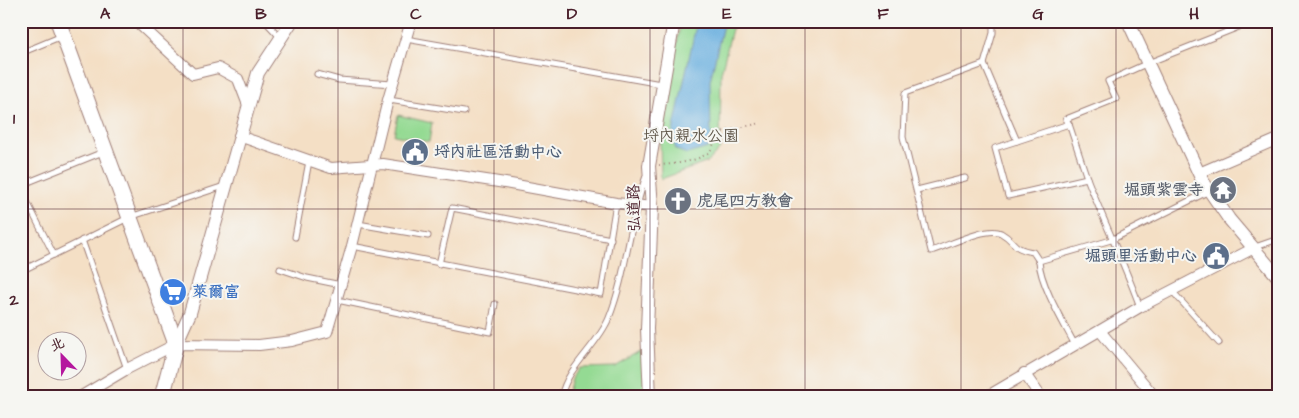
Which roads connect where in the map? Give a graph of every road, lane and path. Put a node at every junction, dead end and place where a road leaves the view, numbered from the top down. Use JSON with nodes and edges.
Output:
{"nodes":[{"id":1,"x":136,"y":21,"type":"edge"},
{"id":2,"x":265,"y":21,"type":"edge"},
{"id":3,"x":292,"y":21,"type":"edge"},
{"id":4,"x":411,"y":21,"type":"edge"},
{"id":5,"x":674,"y":21,"type":"edge"},
{"id":6,"x":993,"y":21,"type":"edge"},
{"id":7,"x":1128,"y":21,"type":"edge"},
{"id":8,"x":1254,"y":21,"type":"edge"},
{"id":9,"x":61,"y":28,"type":"edge"},
{"id":10,"x":280,"y":38,"type":"junction"},
{"id":11,"x":406,"y":39,"type":"junction"},
{"id":12,"x":21,"y":53,"type":"edge"},
{"id":13,"x":1148,"y":63,"type":"junction"},
{"id":14,"x":984,"y":64,"type":"junction"},
{"id":15,"x":317,"y":74,"type":"dead end"},
{"id":16,"x":393,"y":84,"type":"junction"},
{"id":17,"x":663,"y":84,"type":"junction"},
{"id":18,"x":388,"y":100,"type":"junction"},
{"id":19,"x":248,"y":105,"type":"junction"},
{"id":20,"x":464,"y":112,"type":"dead end"},
{"id":21,"x":761,"y":123,"type":"dead end"},
{"id":22,"x":1069,"y":124,"type":"junction"},
{"id":23,"x":239,"y":136,"type":"junction"},
{"id":24,"x":1278,"y":139,"type":"edge"},
{"id":25,"x":1017,"y":140,"type":"junction"},
{"id":26,"x":106,"y":150,"type":"junction"},
{"id":27,"x":309,"y":161,"type":"junction"},
{"id":28,"x":371,"y":164,"type":"junction"},
{"id":29,"x":649,"y":166,"type":"junction"},
{"id":30,"x":1199,"y":173,"type":"junction"},
{"id":31,"x":965,"y":178,"type":"dead end"},
{"id":32,"x":1087,"y":178,"type":"junction"},
{"id":33,"x":21,"y":185,"type":"edge"},
{"id":34,"x":227,"y":185,"type":"junction"},
{"id":35,"x":21,"y":190,"type":"edge"},
{"id":36,"x":916,"y":190,"type":"junction"},
{"id":37,"x":1209,"y":190,"type":"junction"},
{"id":38,"x":616,"y":203,"type":"junction"},
{"id":39,"x":636,"y":205,"type":"junction"},
{"id":40,"x":652,"y":207,"type":"junction"},
{"id":41,"x":130,"y":217,"type":"junction"},
{"id":42,"x":358,"y":224,"type":"junction"},
{"id":43,"x":428,"y":236,"type":"dead end"},
{"id":44,"x":295,"y":237,"type":"dead end"},
{"id":45,"x":611,"y":238,"type":"junction"},
{"id":46,"x":1278,"y":238,"type":"edge"},
{"id":47,"x":82,"y":240,"type":"junction"},
{"id":48,"x":1111,"y":240,"type":"junction"},
{"id":49,"x":352,"y":246,"type":"junction"},
{"id":50,"x":1254,"y":248,"type":"junction"},
{"id":51,"x":54,"y":255,"type":"junction"},
{"id":52,"x":1039,"y":261,"type":"junction"},
{"id":53,"x":440,"y":264,"type":"junction"},
{"id":54,"x":280,"y":269,"type":"dead end"},
{"id":55,"x":21,"y":271,"type":"edge"},
{"id":56,"x":1278,"y":277,"type":"edge"},
{"id":57,"x":341,"y":285,"type":"junction"},
{"id":58,"x":1173,"y":292,"type":"junction"},
{"id":59,"x":337,"y":300,"type":"junction"},
{"id":60,"x":494,"y":304,"type":"dead end"},
{"id":61,"x":1140,"y":307,"type":"junction"},
{"id":62,"x":1100,"y":331,"type":"junction"},
{"id":63,"x":1219,"y":343,"type":"dead end"},
{"id":64,"x":176,"y":344,"type":"junction"},
{"id":65,"x":1075,"y":345,"type":"junction"},
{"id":66,"x":126,"y":369,"type":"junction"},
{"id":67,"x":1024,"y":373,"type":"junction"},
{"id":68,"x":80,"y":397,"type":"edge"},
{"id":69,"x":162,"y":397,"type":"edge"},
{"id":70,"x":561,"y":397,"type":"edge"},
{"id":71,"x":650,"y":397,"type":"edge"},
{"id":72,"x":986,"y":397,"type":"edge"},
{"id":73,"x":1041,"y":397,"type":"edge"},
{"id":74,"x":1155,"y":397,"type":"edge"}],
"edges":[{"from":1,"to":19,"type":"street"},
{"from":2,"to":10,"type":"lane"},
{"from":3,"to":10,"type":"street"},
{"from":4,"to":11,"type":"street"},
{"from":5,"to":17,"type":"street","name":"弘道路"},
{"from":6,"to":14,"type":"lane"},
{"from":7,"to":13,"type":"street"},
{"from":8,"to":13,"type":"lane"},
{"from":9,"to":12,"type":"lane"},
{"from":9,"to":26,"type":"main road"},
{"from":10,"to":19,"type":"street"},
{"from":11,"to":16,"type":"street"},
{"from":11,"to":17,"type":"lane"},
{"from":13,"to":22,"type":"lane"},
{"from":13,"to":30,"type":"street"},
{"from":14,"to":25,"type":"lane"},
{"from":14,"to":36,"type":"lane"},
{"from":15,"to":16,"type":"lane"},
{"from":16,"to":18,"type":"street"},
{"from":17,"to":29,"type":"street","name":"弘道路"},
{"from":18,"to":20,"type":"lane"},
{"from":18,"to":28,"type":"street"},
{"from":19,"to":23,"type":"street"},
{"from":21,"to":29,"type":"path"},
{"from":22,"to":25,"type":"lane"},
{"from":22,"to":32,"type":"lane"},
{"from":23,"to":27,"type":"street"},
{"from":23,"to":34,"type":"street"},
{"from":24,"to":30,"type":"street"},
{"from":25,"to":32,"type":"lane"},
{"from":26,"to":33,"type":"lane"},
{"from":26,"to":41,"type":"main road"},
{"from":27,"to":28,"type":"street"},
{"from":27,"to":44,"type":"lane"},
{"from":28,"to":38,"type":"street"},
{"from":28,"to":42,"type":"street"},
{"from":29,"to":39,"type":"lane"},
{"from":29,"to":40,"type":"street","name":"弘道路"},
{"from":30,"to":37,"type":"street"},
{"from":31,"to":36,"type":"lane"},
{"from":32,"to":48,"type":"lane"},
{"from":34,"to":41,"type":"lane"},
{"from":34,"to":64,"type":"street"},
{"from":35,"to":51,"type":"lane"},
{"from":36,"to":52,"type":"lane"},
{"from":37,"to":48,"type":"lane"},
{"from":37,"to":50,"type":"street"},
{"from":38,"to":39,"type":"street"},
{"from":38,"to":45,"type":"lane"},
{"from":39,"to":40,"type":"street"},
{"from":39,"to":70,"type":"lane"},
{"from":40,"to":71,"type":"street","name":"弘道路"},
{"from":41,"to":47,"type":"lane"},
{"from":41,"to":64,"type":"main road"},
{"from":42,"to":43,"type":"lane"},
{"from":42,"to":49,"type":"street"},
{"from":45,"to":53,"type":"lane"},
{"from":45,"to":53,"type":"lane"},
{"from":46,"to":50,"type":"lane"},
{"from":47,"to":51,"type":"lane"},
{"from":47,"to":66,"type":"lane"},
{"from":48,"to":52,"type":"lane"},
{"from":48,"to":61,"type":"lane"},
{"from":49,"to":53,"type":"lane"},
{"from":49,"to":57,"type":"street"},
{"from":50,"to":56,"type":"street"},
{"from":50,"to":58,"type":"street"},
{"from":51,"to":55,"type":"lane"},
{"from":52,"to":65,"type":"lane"},
{"from":54,"to":57,"type":"lane"},
{"from":57,"to":59,"type":"street"},
{"from":58,"to":61,"type":"street"},
{"from":58,"to":63,"type":"lane"},
{"from":59,"to":60,"type":"lane"},
{"from":59,"to":64,"type":"street"},
{"from":61,"to":62,"type":"street"},
{"from":62,"to":65,"type":"street"},
{"from":62,"to":74,"type":"street"},
{"from":64,"to":66,"type":"street"},
{"from":64,"to":69,"type":"main road"},
{"from":65,"to":67,"type":"street"},
{"from":66,"to":68,"type":"street"},
{"from":67,"to":72,"type":"street"},
{"from":67,"to":73,"type":"street"}]}
